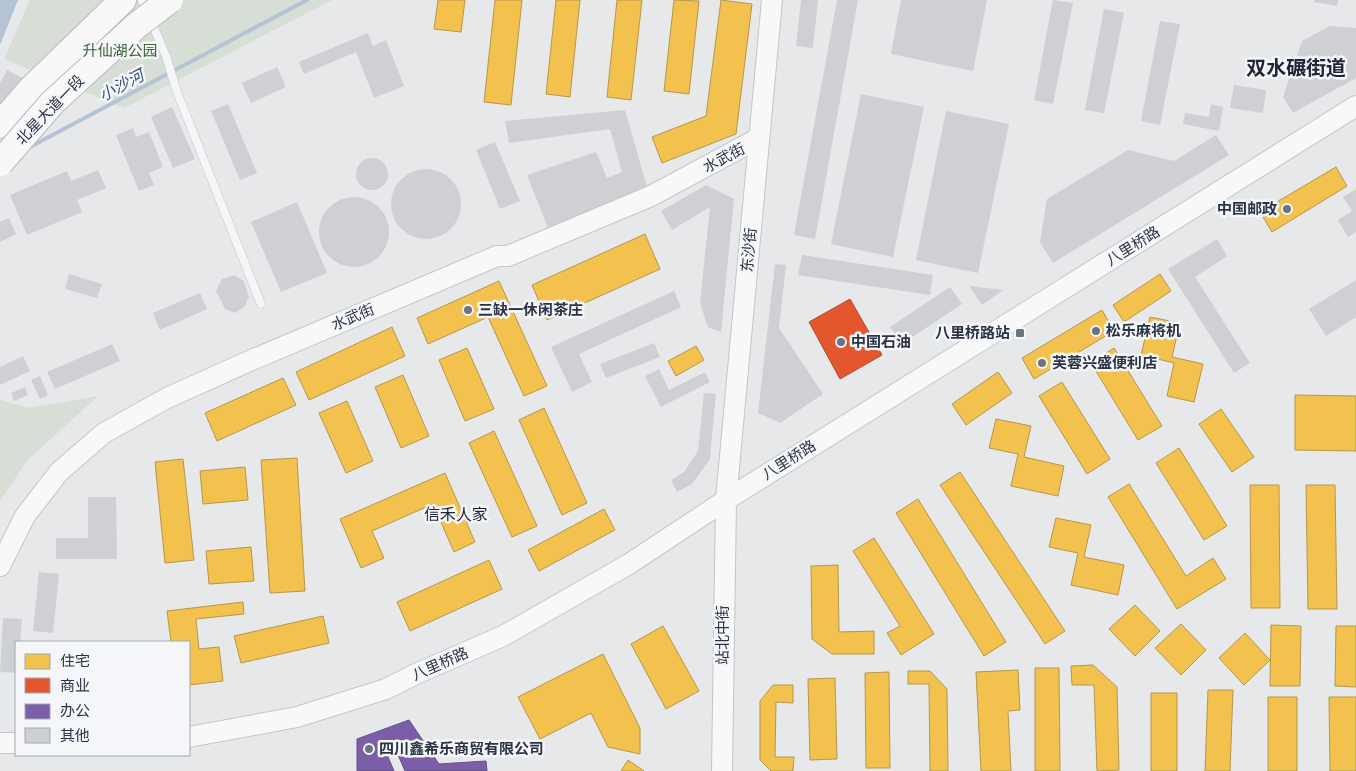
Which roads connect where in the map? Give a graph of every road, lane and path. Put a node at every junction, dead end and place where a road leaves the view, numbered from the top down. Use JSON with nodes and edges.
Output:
{"nodes":[{"id":1,"x":123,"y":0,"type":"edge"},
{"id":2,"x":142,"y":0,"type":"edge"},
{"id":3,"x":170,"y":0,"type":"edge"},
{"id":4,"x":772,"y":0,"type":"edge"},
{"id":5,"x":1356,"y":106,"type":"edge"},
{"id":6,"x":0,"y":125,"type":"edge"},
{"id":7,"x":759,"y":138,"type":"junction"},
{"id":8,"x":0,"y":163,"type":"edge"},
{"id":9,"x":261,"y":304,"type":"dead end"},
{"id":10,"x":726,"y":500,"type":"junction"},
{"id":11,"x":0,"y":566,"type":"edge"},
{"id":12,"x":190,"y":738,"type":"edge"},
{"id":13,"x":0,"y":743,"type":"edge"},
{"id":14,"x":15,"y":744,"type":"edge"},
{"id":15,"x":722,"y":771,"type":"edge"}],
"edges":[{"from":1,"to":6,"type":"highway","name":"北星大道一段"},
{"from":2,"to":9,"type":"lane"},
{"from":3,"to":8,"type":"highway","name":"北星大道一段","bridge":true},
{"from":4,"to":7,"type":"street","name":"东沙街"},
{"from":5,"to":10,"type":"street","name":"八里桥路"},
{"from":7,"to":10,"type":"street","name":"东沙街"},
{"from":7,"to":11,"type":"street","name":"水武街"},
{"from":10,"to":12,"type":"street","name":"八里桥路"},
{"from":10,"to":15,"type":"street","name":"站北中街"},
{"from":13,"to":14,"type":"street"}]}
